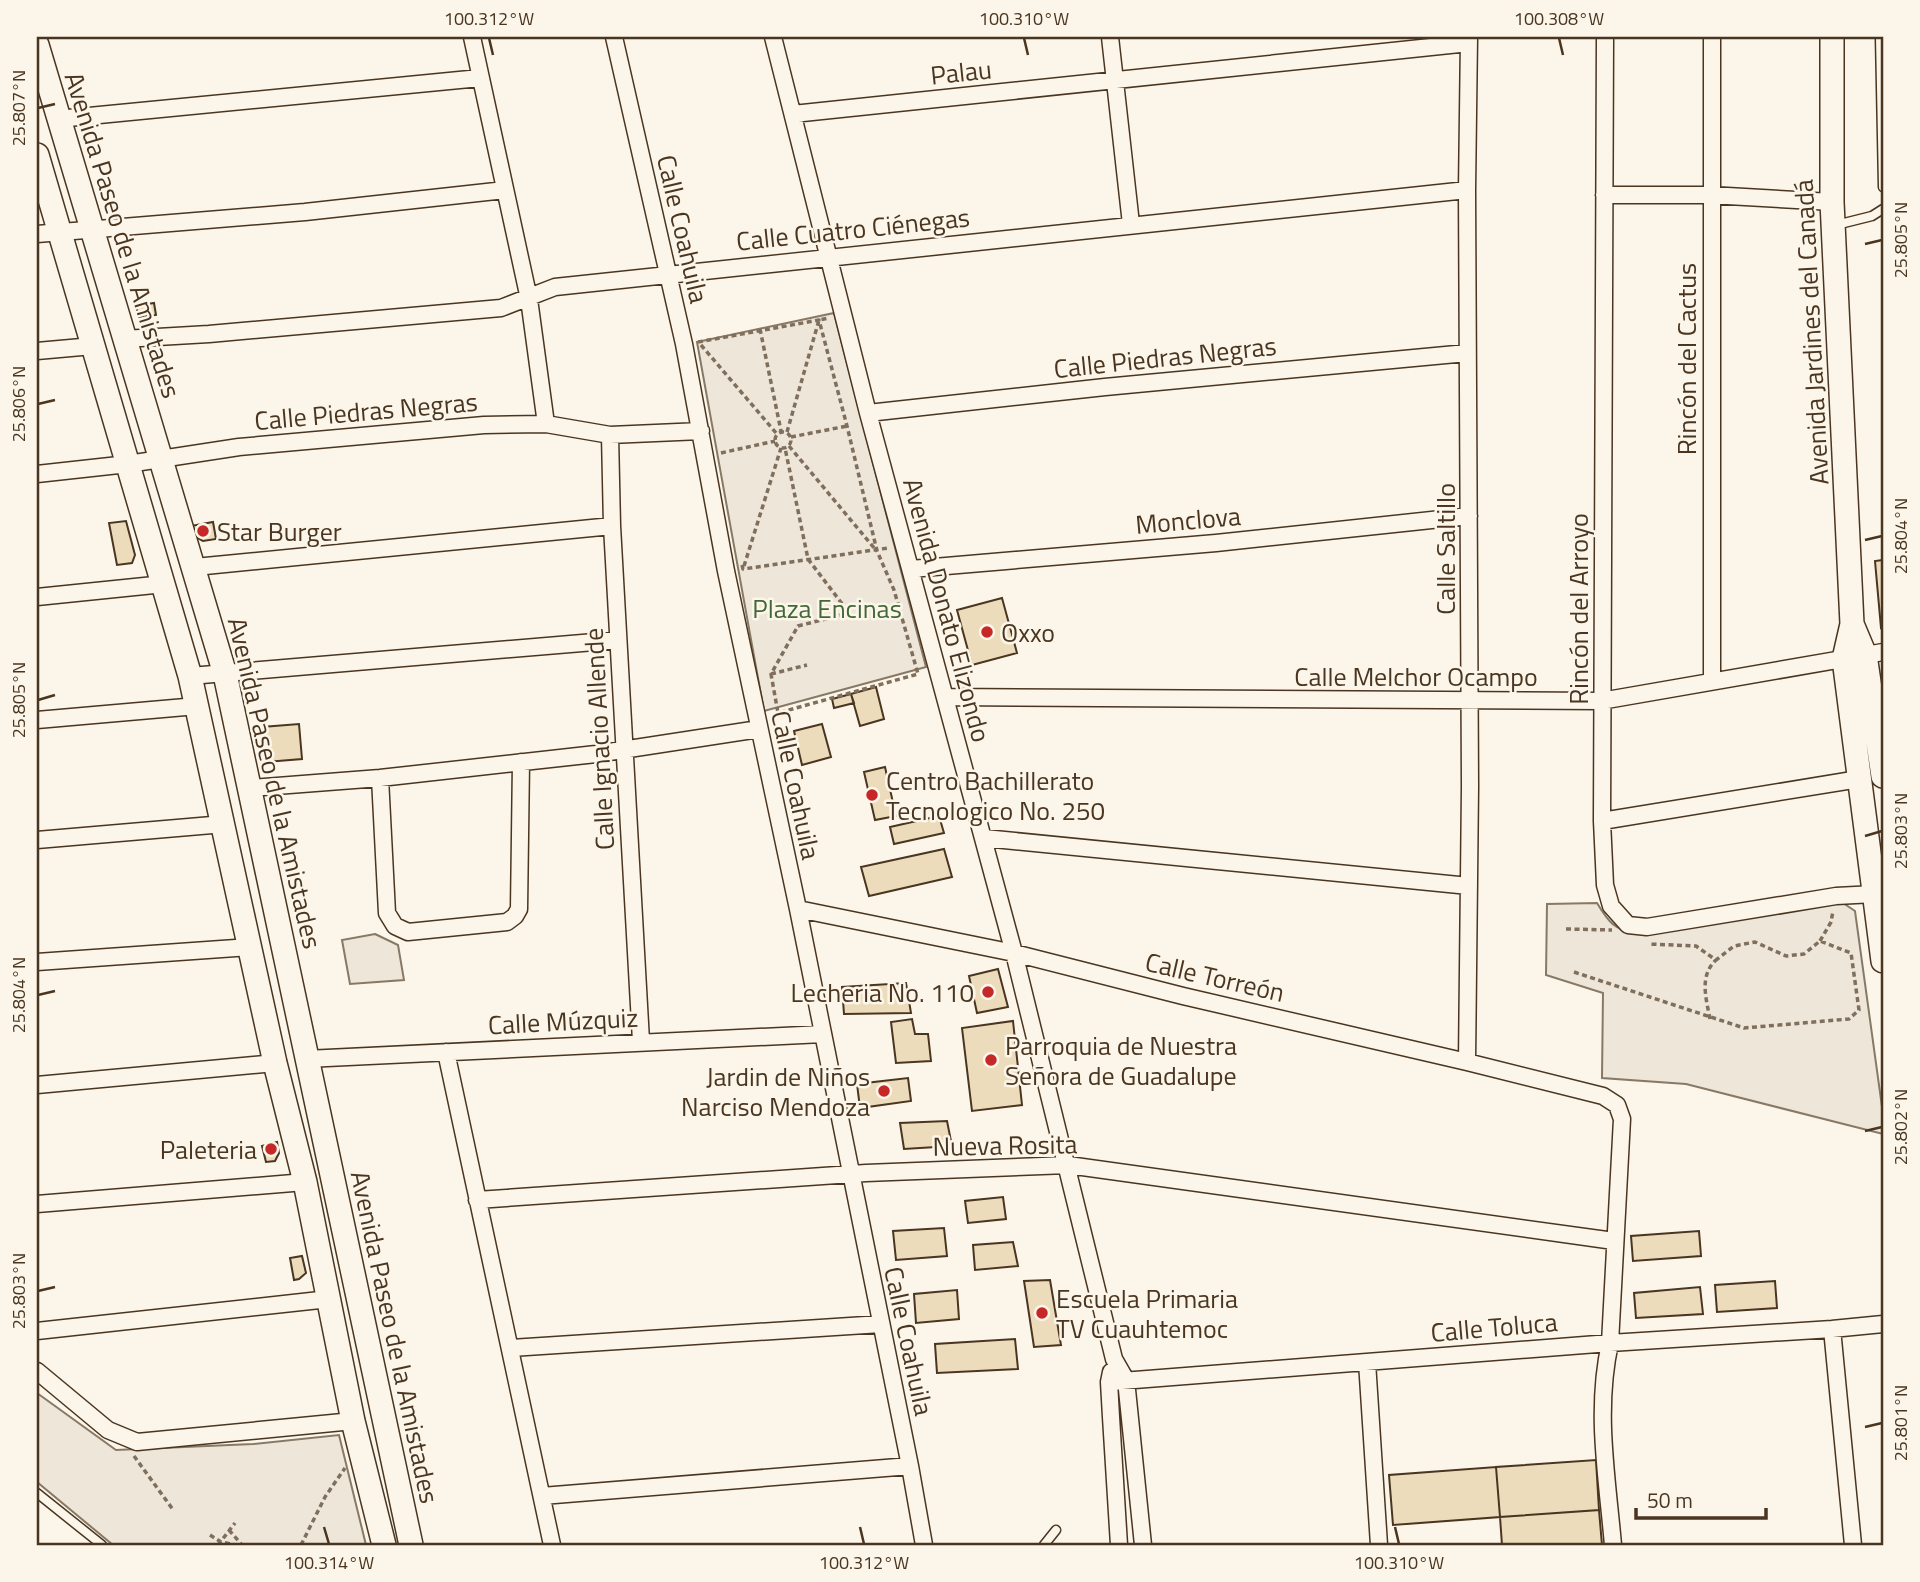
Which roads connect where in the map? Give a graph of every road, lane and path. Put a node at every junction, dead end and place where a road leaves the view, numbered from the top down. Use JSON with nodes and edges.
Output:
{"nodes":[{"id":1,"x":472,"y":37,"type":"edge"},
{"id":2,"x":614,"y":37,"type":"edge"},
{"id":3,"x":773,"y":37,"type":"edge"},
{"id":4,"x":1110,"y":37,"type":"edge"},
{"id":5,"x":1605,"y":37,"type":"edge"},
{"id":6,"x":1712,"y":37,"type":"edge"},
{"id":7,"x":1832,"y":37,"type":"edge"},
{"id":8,"x":1880,"y":37,"type":"edge"},
{"id":9,"x":1469,"y":40,"type":"edge"},
{"id":10,"x":37,"y":45,"type":"edge"},
{"id":11,"x":480,"y":78,"type":"junction"},
{"id":12,"x":1114,"y":79,"type":"junction"},
{"id":13,"x":793,"y":114,"type":"junction"},
{"id":14,"x":58,"y":119,"type":"junction"},
{"id":15,"x":37,"y":155,"type":"edge"},
{"id":16,"x":1883,"y":187,"type":"edge"},
{"id":17,"x":505,"y":190,"type":"junction"},
{"id":18,"x":1466,"y":190,"type":"junction"},
{"id":19,"x":1604,"y":195,"type":"junction"},
{"id":20,"x":1710,"y":195,"type":"junction"},
{"id":21,"x":1832,"y":202,"type":"junction"},
{"id":22,"x":1883,"y":209,"type":"edge"},
{"id":23,"x":1131,"y":224,"type":"junction"},
{"id":24,"x":1833,"y":226,"type":"junction"},
{"id":25,"x":92,"y":230,"type":"junction"},
{"id":26,"x":48,"y":233,"type":"edge"},
{"id":27,"x":828,"y":256,"type":"junction"},
{"id":28,"x":669,"y":273,"type":"junction"},
{"id":29,"x":529,"y":299,"type":"junction"},
{"id":30,"x":819,"y":320,"type":"junction"},
{"id":31,"x":760,"y":329,"type":"junction"},
{"id":32,"x":123,"y":339,"type":"junction"},
{"id":33,"x":698,"y":342,"type":"junction"},
{"id":34,"x":93,"y":346,"type":"junction"},
{"id":35,"x":37,"y":351,"type":"edge"},
{"id":36,"x":1467,"y":353,"type":"junction"},
{"id":37,"x":700,"y":354,"type":"dead end"},
{"id":38,"x":868,"y":413,"type":"junction"},
{"id":39,"x":545,"y":425,"type":"junction"},
{"id":40,"x":847,"y":426,"type":"junction"},
{"id":41,"x":701,"y":431,"type":"junction"},
{"id":42,"x":779,"y":432,"type":"junction"},
{"id":43,"x":787,"y":432,"type":"junction"},
{"id":44,"x":610,"y":435,"type":"junction"},
{"id":45,"x":791,"y":437,"type":"junction"},
{"id":46,"x":775,"y":441,"type":"junction"},
{"id":47,"x":785,"y":447,"type":"junction"},
{"id":48,"x":720,"y":453,"type":"dead end"},
{"id":49,"x":161,"y":460,"type":"junction"},
{"id":50,"x":128,"y":464,"type":"junction"},
{"id":51,"x":37,"y":474,"type":"edge"},
{"id":52,"x":1469,"y":516,"type":"junction"},
{"id":53,"x":612,"y":526,"type":"junction"},
{"id":54,"x":877,"y":551,"type":"junction"},
{"id":55,"x":741,"y":556,"type":"dead end"},
{"id":56,"x":808,"y":559,"type":"junction"},
{"id":57,"x":195,"y":567,"type":"junction"},
{"id":58,"x":743,"y":569,"type":"junction"},
{"id":59,"x":911,"y":569,"type":"junction"},
{"id":60,"x":164,"y":584,"type":"junction"},
{"id":61,"x":37,"y":597,"type":"edge"},
{"id":62,"x":618,"y":640,"type":"junction"},
{"id":63,"x":1864,"y":655,"type":"edge"},
{"id":64,"x":807,"y":665,"type":"dead end"},
{"id":65,"x":225,"y":674,"type":"junction"},
{"id":66,"x":771,"y":674,"type":"junction"},
{"id":67,"x":190,"y":676,"type":"junction"},
{"id":68,"x":1712,"y":681,"type":"junction"},
{"id":69,"x":945,"y":697,"type":"junction"},
{"id":70,"x":1601,"y":701,"type":"junction"},
{"id":71,"x":1469,"y":702,"type":"junction"},
{"id":72,"x":197,"y":706,"type":"junction"},
{"id":73,"x":37,"y":720,"type":"edge"},
{"id":74,"x":759,"y":729,"type":"junction"},
{"id":75,"x":624,"y":749,"type":"junction"},
{"id":76,"x":521,"y":762,"type":"junction"},
{"id":77,"x":1883,"y":776,"type":"edge"},
{"id":78,"x":380,"y":778,"type":"junction"},
{"id":79,"x":1859,"y":779,"type":"junction"},
{"id":80,"x":250,"y":788,"type":"junction"},
{"id":81,"x":1602,"y":821,"type":"junction"},
{"id":82,"x":224,"y":824,"type":"junction"},
{"id":83,"x":984,"y":838,"type":"junction"},
{"id":84,"x":37,"y":840,"type":"edge"},
{"id":85,"x":1469,"y":886,"type":"junction"},
{"id":86,"x":272,"y":891,"type":"junction"},
{"id":87,"x":239,"y":893,"type":"junction"},
{"id":88,"x":1875,"y":894,"type":"junction"},
{"id":89,"x":1836,"y":896,"type":"junction"},
{"id":90,"x":798,"y":909,"type":"junction"},
{"id":91,"x":1566,"y":929,"type":"dead end"},
{"id":92,"x":1622,"y":936,"type":"dead end"},
{"id":93,"x":1820,"y":941,"type":"junction"},
{"id":94,"x":1647,"y":944,"type":"dead end"},
{"id":95,"x":250,"y":947,"type":"junction"},
{"id":96,"x":1014,"y":953,"type":"junction"},
{"id":97,"x":1716,"y":960,"type":"junction"},
{"id":98,"x":1883,"y":961,"type":"edge"},
{"id":99,"x":37,"y":962,"type":"edge"},
{"id":100,"x":1574,"y":972,"type":"dead end"},
{"id":101,"x":1710,"y":1019,"type":"junction"},
{"id":102,"x":823,"y":1034,"type":"junction"},
{"id":103,"x":641,"y":1041,"type":"junction"},
{"id":104,"x":446,"y":1052,"type":"junction"},
{"id":105,"x":306,"y":1059,"type":"junction"},
{"id":106,"x":1467,"y":1062,"type":"junction"},
{"id":107,"x":275,"y":1063,"type":"junction"},
{"id":108,"x":37,"y":1085,"type":"edge"},
{"id":109,"x":316,"y":1107,"type":"junction"},
{"id":110,"x":289,"y":1115,"type":"junction"},
{"id":111,"x":1068,"y":1165,"type":"junction"},
{"id":112,"x":850,"y":1174,"type":"junction"},
{"id":113,"x":305,"y":1182,"type":"junction"},
{"id":114,"x":477,"y":1200,"type":"junction"},
{"id":115,"x":37,"y":1204,"type":"edge"},
{"id":116,"x":1614,"y":1241,"type":"junction"},
{"id":117,"x":329,"y":1298,"type":"junction"},
{"id":118,"x":881,"y":1324,"type":"junction"},
{"id":119,"x":1883,"y":1324,"type":"edge"},
{"id":120,"x":364,"y":1328,"type":"junction"},
{"id":121,"x":1832,"y":1329,"type":"junction"},
{"id":122,"x":37,"y":1332,"type":"edge"},
{"id":123,"x":338,"y":1336,"type":"junction"},
{"id":124,"x":1610,"y":1343,"type":"junction"},
{"id":125,"x":510,"y":1348,"type":"junction"},
{"id":126,"x":1114,"y":1359,"type":"junction"},
{"id":127,"x":1367,"y":1363,"type":"junction"},
{"id":128,"x":37,"y":1370,"type":"edge"},
{"id":129,"x":1126,"y":1380,"type":"junction"},
{"id":130,"x":1109,"y":1382,"type":"junction"},
{"id":131,"x":353,"y":1421,"type":"junction"},
{"id":132,"x":131,"y":1440,"type":"junction"},
{"id":133,"x":362,"y":1457,"type":"junction"},
{"id":134,"x":910,"y":1466,"type":"junction"},
{"id":135,"x":37,"y":1493,"type":"edge"},
{"id":136,"x":542,"y":1496,"type":"junction"},
{"id":137,"x":174,"y":1511,"type":"dead end"},
{"id":138,"x":234,"y":1523,"type":"dead end"},
{"id":139,"x":229,"y":1530,"type":"junction"},
{"id":140,"x":1056,"y":1530,"type":"dead end"},
{"id":141,"x":211,"y":1535,"type":"dead end"},
{"id":142,"x":220,"y":1544,"type":"edge"},
{"id":143,"x":102,"y":1545,"type":"edge"},
{"id":144,"x":236,"y":1545,"type":"edge"},
{"id":145,"x":242,"y":1545,"type":"edge"},
{"id":146,"x":301,"y":1545,"type":"edge"},
{"id":147,"x":384,"y":1545,"type":"edge"},
{"id":148,"x":411,"y":1545,"type":"edge"},
{"id":149,"x":552,"y":1545,"type":"edge"},
{"id":150,"x":924,"y":1545,"type":"edge"},
{"id":151,"x":1044,"y":1545,"type":"edge"},
{"id":152,"x":1119,"y":1545,"type":"edge"},
{"id":153,"x":1143,"y":1545,"type":"edge"},
{"id":154,"x":1379,"y":1545,"type":"edge"},
{"id":155,"x":1613,"y":1545,"type":"edge"},
{"id":156,"x":1853,"y":1545,"type":"edge"}],
"edges":[{"from":1,"to":11,"type":"street"},
{"from":2,"to":28,"type":"street","name":"Calle Coahuila"},
{"from":3,"to":13,"type":"street","name":"Avenida Donato Elizondo"},
{"from":4,"to":12,"type":"street"},
{"from":5,"to":19,"type":"street","name":"Rincón del Arroyo"},
{"from":6,"to":20,"type":"street","name":"Rincón del Cactus"},
{"from":7,"to":21,"type":"street","name":"Avenida Jardines del Canadá"},
{"from":8,"to":16,"type":"lane"},
{"from":9,"to":12,"type":"street","name":"Palau"},
{"from":9,"to":18,"type":"street","name":"Calle Saltillo"},
{"from":10,"to":14,"type":"street","name":"Avenida Paseo de la Amistades"},
{"from":11,"to":14,"type":"street"},
{"from":11,"to":17,"type":"street"},
{"from":12,"to":13,"type":"street","name":"Palau"},
{"from":12,"to":23,"type":"street"},
{"from":13,"to":27,"type":"street","name":"Avenida Donato Elizondo"},
{"from":14,"to":25,"type":"street","name":"Avenida Paseo de la Amistades"},
{"from":15,"to":26,"type":"street"},
{"from":17,"to":25,"type":"street"},
{"from":17,"to":29,"type":"street"},
{"from":18,"to":23,"type":"street","name":"Calle Cuatro Ciénegas"},
{"from":18,"to":36,"type":"street","name":"Calle Saltillo"},
{"from":19,"to":20,"type":"street"},
{"from":19,"to":70,"type":"street","name":"Rincón del Arroyo"},
{"from":20,"to":21,"type":"street"},
{"from":20,"to":68,"type":"street","name":"Rincón del Cactus"},
{"from":21,"to":24,"type":"street","name":"Avenida Jardines del Canadá"},
{"from":22,"to":24,"type":"lane"},
{"from":23,"to":27,"type":"street","name":"Calle Cuatro Ciénegas"},
{"from":24,"to":63,"type":"street","name":"Avenida Jardines del Canadá"},
{"from":25,"to":26,"type":"street"},
{"from":25,"to":32,"type":"street","name":"Avenida Paseo de la Amistades"},
{"from":26,"to":34,"type":"street"},
{"from":27,"to":28,"type":"street","name":"Calle Cuatro Ciénegas"},
{"from":27,"to":38,"type":"street","name":"Avenida Donato Elizondo"},
{"from":28,"to":29,"type":"street","name":"Calle Cuatro Ciénegas"},
{"from":28,"to":41,"type":"street","name":"Calle Coahuila"},
{"from":29,"to":32,"type":"street","name":"Calle Cuatro Ciénegas"},
{"from":29,"to":39,"type":"street"},
{"from":30,"to":31,"type":"path"},
{"from":30,"to":40,"type":"path"},
{"from":30,"to":43,"type":"path"},
{"from":31,"to":33,"type":"path"},
{"from":31,"to":42,"type":"path"},
{"from":32,"to":49,"type":"street","name":"Avenida Paseo de la Amistades"},
{"from":33,"to":37,"type":"path"},
{"from":33,"to":42,"type":"path"},
{"from":34,"to":35,"type":"street"},
{"from":34,"to":50,"type":"street"},
{"from":36,"to":38,"type":"street","name":"Calle Piedras Negras"},
{"from":36,"to":52,"type":"street","name":"Calle Saltillo"},
{"from":38,"to":59,"type":"street","name":"Avenida Donato Elizondo"},
{"from":39,"to":44,"type":"street","name":"Calle Piedras Negras"},
{"from":39,"to":49,"type":"street","name":"Calle Piedras Negras"},
{"from":40,"to":45,"type":"path"},
{"from":40,"to":54,"type":"path"},
{"from":41,"to":44,"type":"street","name":"Calle Piedras Negras"},
{"from":41,"to":74,"type":"street","name":"Calle Coahuila"},
{"from":42,"to":43,"type":"path"},
{"from":42,"to":46,"type":"path"},
{"from":43,"to":45,"type":"path"},
{"from":44,"to":53,"type":"street","name":"Calle Ignacio Allende"},
{"from":45,"to":47,"type":"path"},
{"from":46,"to":47,"type":"path"},
{"from":46,"to":48,"type":"path"},
{"from":47,"to":54,"type":"path"},
{"from":47,"to":56,"type":"path"},
{"from":47,"to":58,"type":"path"},
{"from":49,"to":50,"type":"street","name":"Calle Piedras Negras"},
{"from":49,"to":57,"type":"street","name":"Avenida Paseo de la Amistades"},
{"from":50,"to":51,"type":"street","name":"Calle Piedras Negras"},
{"from":50,"to":60,"type":"street"},
{"from":52,"to":59,"type":"street","name":"Monclova"},
{"from":52,"to":71,"type":"street","name":"Calle Saltillo"},
{"from":53,"to":57,"type":"street"},
{"from":53,"to":62,"type":"street","name":"Calle Ignacio Allende"},
{"from":54,"to":56,"type":"path"},
{"from":54,"to":66,"type":"path"},
{"from":55,"to":58,"type":"path"},
{"from":56,"to":58,"type":"path"},
{"from":56,"to":66,"type":"path"},
{"from":57,"to":65,"type":"street","name":"Avenida Paseo de la Amistades"},
{"from":59,"to":69,"type":"street","name":"Avenida Donato Elizondo"},
{"from":60,"to":61,"type":"street"},
{"from":60,"to":67,"type":"street"},
{"from":62,"to":65,"type":"street"},
{"from":62,"to":75,"type":"street","name":"Calle Ignacio Allende"},
{"from":63,"to":68,"type":"street","name":"Calle Melchor Ocampo"},
{"from":63,"to":77,"type":"street","name":"Avenida Jardines del Canadá"},
{"from":63,"to":79,"type":"street","name":"Avenida Jardines del Canadá"},
{"from":64,"to":66,"type":"path"},
{"from":65,"to":67,"type":"street"},
{"from":65,"to":80,"type":"street","name":"Avenida Paseo de la Amistades"},
{"from":67,"to":72,"type":"street"},
{"from":68,"to":70,"type":"street","name":"Calle Melchor Ocampo"},
{"from":69,"to":71,"type":"street","name":"Calle Melchor Ocampo"},
{"from":69,"to":83,"type":"street","name":"Avenida Donato Elizondo"},
{"from":70,"to":71,"type":"street","name":"Calle Melchor Ocampo"},
{"from":70,"to":81,"type":"street","name":"Rincón del Arroyo"},
{"from":71,"to":85,"type":"street","name":"Calle Saltillo"},
{"from":72,"to":73,"type":"street"},
{"from":72,"to":82,"type":"street"},
{"from":74,"to":75,"type":"street"},
{"from":74,"to":90,"type":"street","name":"Calle Coahuila"},
{"from":75,"to":76,"type":"street"},
{"from":75,"to":103,"type":"street","name":"Calle Ignacio Allende"},
{"from":76,"to":78,"type":"street"},
{"from":76,"to":78,"type":"street"},
{"from":78,"to":80,"type":"street"},
{"from":79,"to":81,"type":"street"},
{"from":79,"to":88,"type":"street","name":"Avenida Jardines del Canadá"},
{"from":80,"to":86,"type":"street","name":"Avenida Paseo de la Amistades"},
{"from":81,"to":89,"type":"street","name":"Rincón del Arroyo"},
{"from":82,"to":84,"type":"street"},
{"from":82,"to":87,"type":"street"},
{"from":83,"to":85,"type":"street"},
{"from":83,"to":96,"type":"street","name":"Avenida Donato Elizondo"},
{"from":85,"to":106,"type":"street","name":"Calle Saltillo"},
{"from":86,"to":87,"type":"street"},
{"from":86,"to":105,"type":"street","name":"Avenida Paseo de la Amistades"},
{"from":87,"to":95,"type":"street"},
{"from":88,"to":89,"type":"street","name":"Rincón del Arroyo"},
{"from":88,"to":98,"type":"street","name":"Avenida Jardines del Canadá"},
{"from":89,"to":93,"type":"path"},
{"from":90,"to":96,"type":"street","name":"Calle Torreón"},
{"from":90,"to":102,"type":"street","name":"Calle Coahuila"},
{"from":91,"to":92,"type":"path"},
{"from":93,"to":97,"type":"path"},
{"from":93,"to":101,"type":"path"},
{"from":94,"to":97,"type":"path"},
{"from":95,"to":99,"type":"street"},
{"from":95,"to":107,"type":"street"},
{"from":96,"to":106,"type":"street","name":"Calle Torreón"},
{"from":96,"to":111,"type":"street","name":"Avenida Donato Elizondo"},
{"from":97,"to":101,"type":"path"},
{"from":100,"to":101,"type":"path"},
{"from":102,"to":103,"type":"street","name":"Calle Múzquiz"},
{"from":102,"to":112,"type":"street","name":"Calle Coahuila"},
{"from":103,"to":104,"type":"street","name":"Calle Múzquiz"},
{"from":104,"to":105,"type":"street","name":"Calle Múzquiz"},
{"from":104,"to":114,"type":"street"},
{"from":105,"to":109,"type":"street","name":"Avenida Paseo de la Amistades"},
{"from":106,"to":116,"type":"street","name":"Calle Torreón"},
{"from":107,"to":108,"type":"street"},
{"from":107,"to":110,"type":"street"},
{"from":109,"to":110,"type":"street"},
{"from":109,"to":120,"type":"street","name":"Avenida Paseo de la Amistades"},
{"from":110,"to":113,"type":"street"},
{"from":111,"to":112,"type":"street","name":"Nueva Rosita"},
{"from":111,"to":116,"type":"street","name":"Nueva Rosita"},
{"from":111,"to":126,"type":"street","name":"Avenida Donato Elizondo"},
{"from":112,"to":114,"type":"street","name":"Nueva Rosita"},
{"from":112,"to":118,"type":"street","name":"Calle Coahuila"},
{"from":113,"to":115,"type":"street"},
{"from":113,"to":117,"type":"street"},
{"from":114,"to":125,"type":"street"},
{"from":116,"to":124,"type":"street"},
{"from":117,"to":122,"type":"street"},
{"from":117,"to":123,"type":"street"},
{"from":118,"to":125,"type":"street"},
{"from":118,"to":134,"type":"street","name":"Calle Coahuila"},
{"from":119,"to":121,"type":"street","name":"Calle Toluca"},
{"from":120,"to":123,"type":"street"},
{"from":120,"to":148,"type":"street","name":"Avenida Paseo de la Amistades"},
{"from":121,"to":124,"type":"street","name":"Calle Toluca"},
{"from":121,"to":156,"type":"street"},
{"from":123,"to":131,"type":"street"},
{"from":124,"to":127,"type":"street","name":"Calle Toluca"},
{"from":124,"to":155,"type":"street"},
{"from":125,"to":136,"type":"street"},
{"from":126,"to":129,"type":"street","name":"Avenida Donato Elizondo"},
{"from":126,"to":130,"type":"street","name":"Avenida Donato Elizondo"},
{"from":127,"to":129,"type":"street","name":"Calle Toluca"},
{"from":127,"to":154,"type":"street"},
{"from":128,"to":132,"type":"street"},
{"from":129,"to":130,"type":"street","name":"Calle Toluca"},
{"from":129,"to":153,"type":"street","name":"Avenida Donato Elizondo"},
{"from":130,"to":152,"type":"street","name":"Avenida Donato Elizondo"},
{"from":131,"to":132,"type":"street"},
{"from":131,"to":133,"type":"street"},
{"from":132,"to":137,"type":"path"},
{"from":133,"to":146,"type":"path"},
{"from":133,"to":147,"type":"street"},
{"from":134,"to":136,"type":"street"},
{"from":134,"to":150,"type":"street","name":"Calle Coahuila"},
{"from":135,"to":143,"type":"lane"},
{"from":136,"to":149,"type":"street"},
{"from":138,"to":139,"type":"path"},
{"from":139,"to":142,"type":"path"},
{"from":139,"to":145,"type":"path"},
{"from":140,"to":151,"type":"lane"},
{"from":141,"to":142,"type":"path"},
{"from":142,"to":144,"type":"path"}]}
